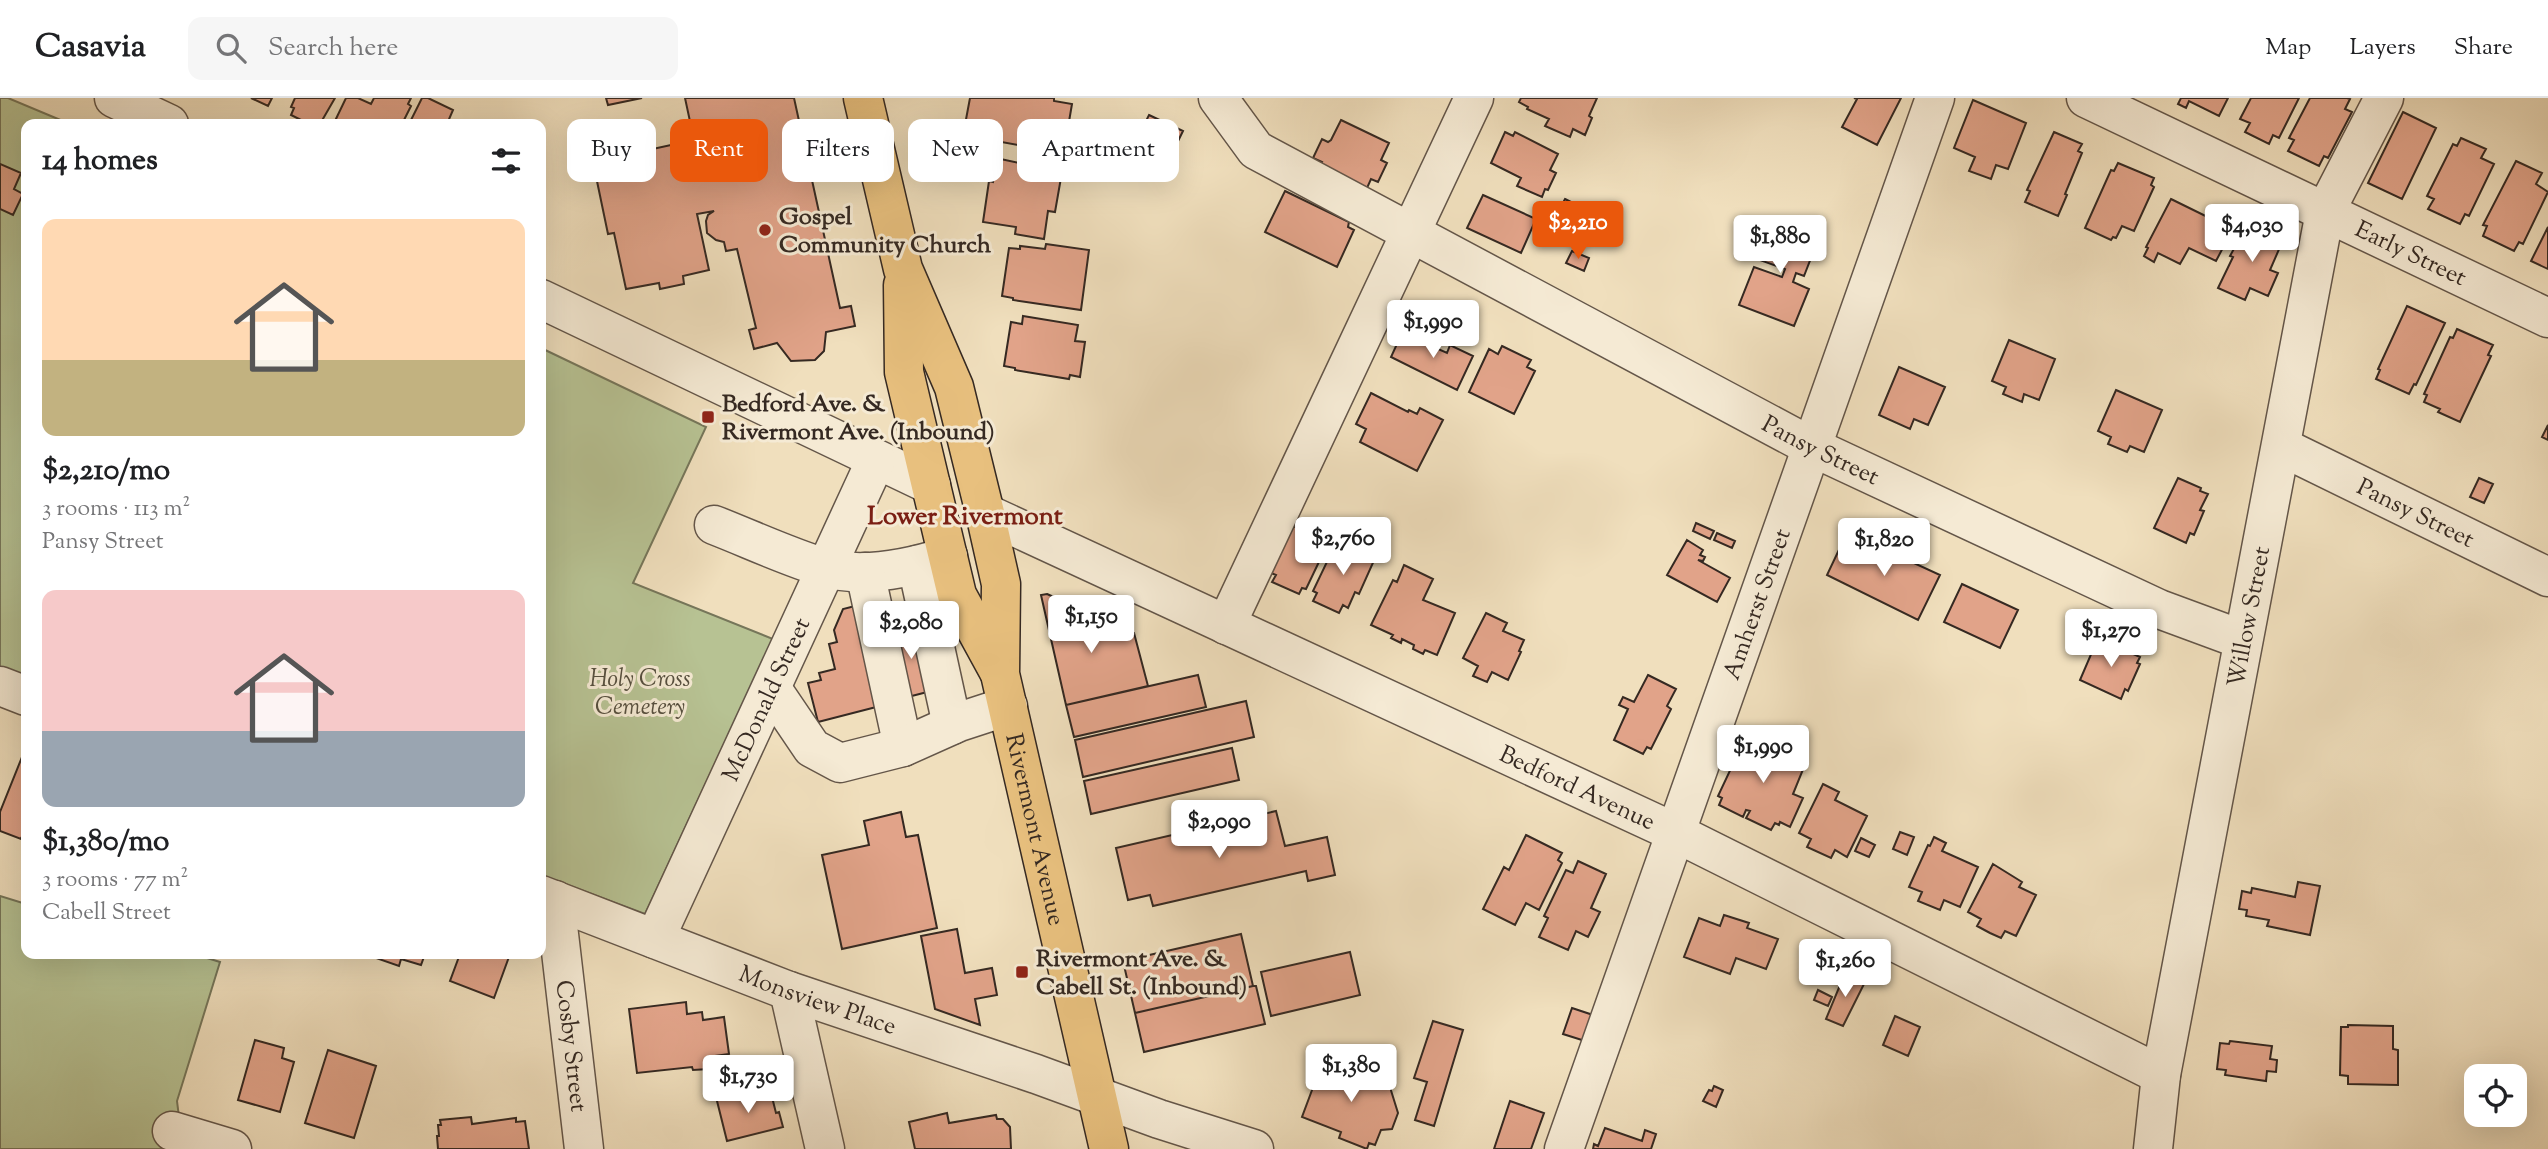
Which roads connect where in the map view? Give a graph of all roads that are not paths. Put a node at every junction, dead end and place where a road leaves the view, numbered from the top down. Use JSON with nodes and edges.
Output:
{"nodes":[{"id":1,"x":114,"y":98,"type":"edge"},
{"id":2,"x":863,"y":98,"type":"edge"},
{"id":3,"x":1218,"y":98,"type":"edge"},
{"id":4,"x":1474,"y":98,"type":"edge"},
{"id":5,"x":1935,"y":98,"type":"edge"},
{"id":6,"x":2086,"y":98,"type":"edge"},
{"id":7,"x":2384,"y":98,"type":"edge"},
{"id":8,"x":158,"y":119,"type":"edge"},
{"id":9,"x":2325,"y":212,"type":"junction"},
{"id":10,"x":1410,"y":233,"type":"junction"},
{"id":11,"x":903,"y":269,"type":"junction"},
{"id":12,"x":546,"y":301,"type":"edge"},
{"id":13,"x":903,"y":310,"type":"junction"},
{"id":14,"x":2548,"y":318,"type":"edge"},
{"id":15,"x":1812,"y":447,"type":"junction"},
{"id":16,"x":2282,"y":447,"type":"junction"},
{"id":17,"x":876,"y":460,"type":"junction"},
{"id":18,"x":931,"y":485,"type":"junction"},
{"id":19,"x":985,"y":513,"type":"junction"},
{"id":20,"x":714,"y":524,"type":"dead end"},
{"id":21,"x":933,"y":561,"type":"junction"},
{"id":22,"x":827,"y":568,"type":"junction"},
{"id":23,"x":865,"y":572,"type":"junction"},
{"id":24,"x":2548,"y":577,"type":"edge"},
{"id":25,"x":1226,"y":625,"type":"junction"},
{"id":26,"x":2244,"y":640,"type":"junction"},
{"id":27,"x":0,"y":685,"type":"edge"},
{"id":28,"x":772,"y":689,"type":"junction"},
{"id":29,"x":1004,"y":690,"type":"junction"},
{"id":30,"x":21,"y":694,"type":"edge"},
{"id":31,"x":952,"y":725,"type":"junction"},
{"id":32,"x":903,"y":747,"type":"junction"},
{"id":33,"x":1674,"y":832,"type":"junction"},
{"id":34,"x":548,"y":897,"type":"edge"},
{"id":35,"x":655,"y":939,"type":"junction"},
{"id":36,"x":789,"y":991,"type":"junction"},
{"id":37,"x":2161,"y":1075,"type":"junction"},
{"id":38,"x":1097,"y":1097,"type":"junction"},
{"id":39,"x":172,"y":1131,"type":"dead end"},
{"id":40,"x":232,"y":1149,"type":"edge"},
{"id":41,"x":584,"y":1149,"type":"edge"},
{"id":42,"x":825,"y":1149,"type":"edge"},
{"id":43,"x":1109,"y":1149,"type":"edge"},
{"id":44,"x":1254,"y":1149,"type":"edge"},
{"id":45,"x":1564,"y":1149,"type":"edge"},
{"id":46,"x":2153,"y":1149,"type":"edge"}],
"edges":[{"from":1,"to":8,"type":"street"},
{"from":2,"to":11,"type":"main road","name":"Rivermont Avenue"},
{"from":3,"to":10,"type":"street","name":"Pansy Street"},
{"from":4,"to":10,"type":"street"},
{"from":5,"to":15,"type":"street","name":"Amherst Street"},
{"from":6,"to":9,"type":"street","name":"Early Street"},
{"from":7,"to":9,"type":"street","name":"Willow Street"},
{"from":9,"to":14,"type":"street","name":"Early Street"},
{"from":9,"to":16,"type":"street","name":"Willow Street"},
{"from":10,"to":15,"type":"street","name":"Pansy Street"},
{"from":10,"to":25,"type":"street"},
{"from":11,"to":13,"type":"main road","name":"Rivermont Avenue"},
{"from":11,"to":19,"type":"main road","name":"Rivermont Avenue"},
{"from":12,"to":17,"type":"street"},
{"from":13,"to":18,"type":"main road","name":"Rivermont Avenue"},
{"from":13,"to":19,"type":"main road"},
{"from":15,"to":26,"type":"street","name":"Pansy Street"},
{"from":15,"to":33,"type":"street","name":"Amherst Street"},
{"from":16,"to":24,"type":"street","name":"Pansy Street"},
{"from":16,"to":26,"type":"street","name":"Willow Street"},
{"from":17,"to":18,"type":"street"},
{"from":17,"to":22,"type":"street","name":"McDonald Street"},
{"from":18,"to":21,"type":"main road","name":"Rivermont Avenue"},
{"from":19,"to":25,"type":"street","name":"Bedford Avenue"},
{"from":19,"to":29,"type":"main road","name":"Rivermont Avenue"},
{"from":20,"to":22,"type":"street"},
{"from":21,"to":23,"type":"street"},
{"from":21,"to":29,"type":"main road","name":"Rivermont Avenue"},
{"from":21,"to":31,"type":"street"},
{"from":22,"to":23,"type":"street"},
{"from":22,"to":28,"type":"street","name":"McDonald Street"},
{"from":23,"to":32,"type":"street"},
{"from":25,"to":33,"type":"street","name":"Bedford Avenue"},
{"from":26,"to":37,"type":"street","name":"Willow Street"},
{"from":27,"to":30,"type":"street"},
{"from":28,"to":32,"type":"street"},
{"from":28,"to":35,"type":"street","name":"McDonald Street"},
{"from":29,"to":31,"type":"street"},
{"from":29,"to":38,"type":"main road","name":"Rivermont Avenue"},
{"from":31,"to":32,"type":"street"},
{"from":33,"to":37,"type":"street","name":"Bedford Avenue"},
{"from":33,"to":45,"type":"street","name":"Amherst Street"},
{"from":34,"to":35,"type":"street","name":"Monsview Place"},
{"from":34,"to":41,"type":"street","name":"Cosby Street"},
{"from":35,"to":36,"type":"street","name":"Monsview Place"},
{"from":36,"to":38,"type":"street","name":"Monsview Place"},
{"from":36,"to":42,"type":"street"},
{"from":37,"to":46,"type":"street","name":"Willow Street"},
{"from":38,"to":43,"type":"main road","name":"Rivermont Avenue"},
{"from":38,"to":44,"type":"street","name":"Monsview Place"},
{"from":39,"to":40,"type":"street"}]}
